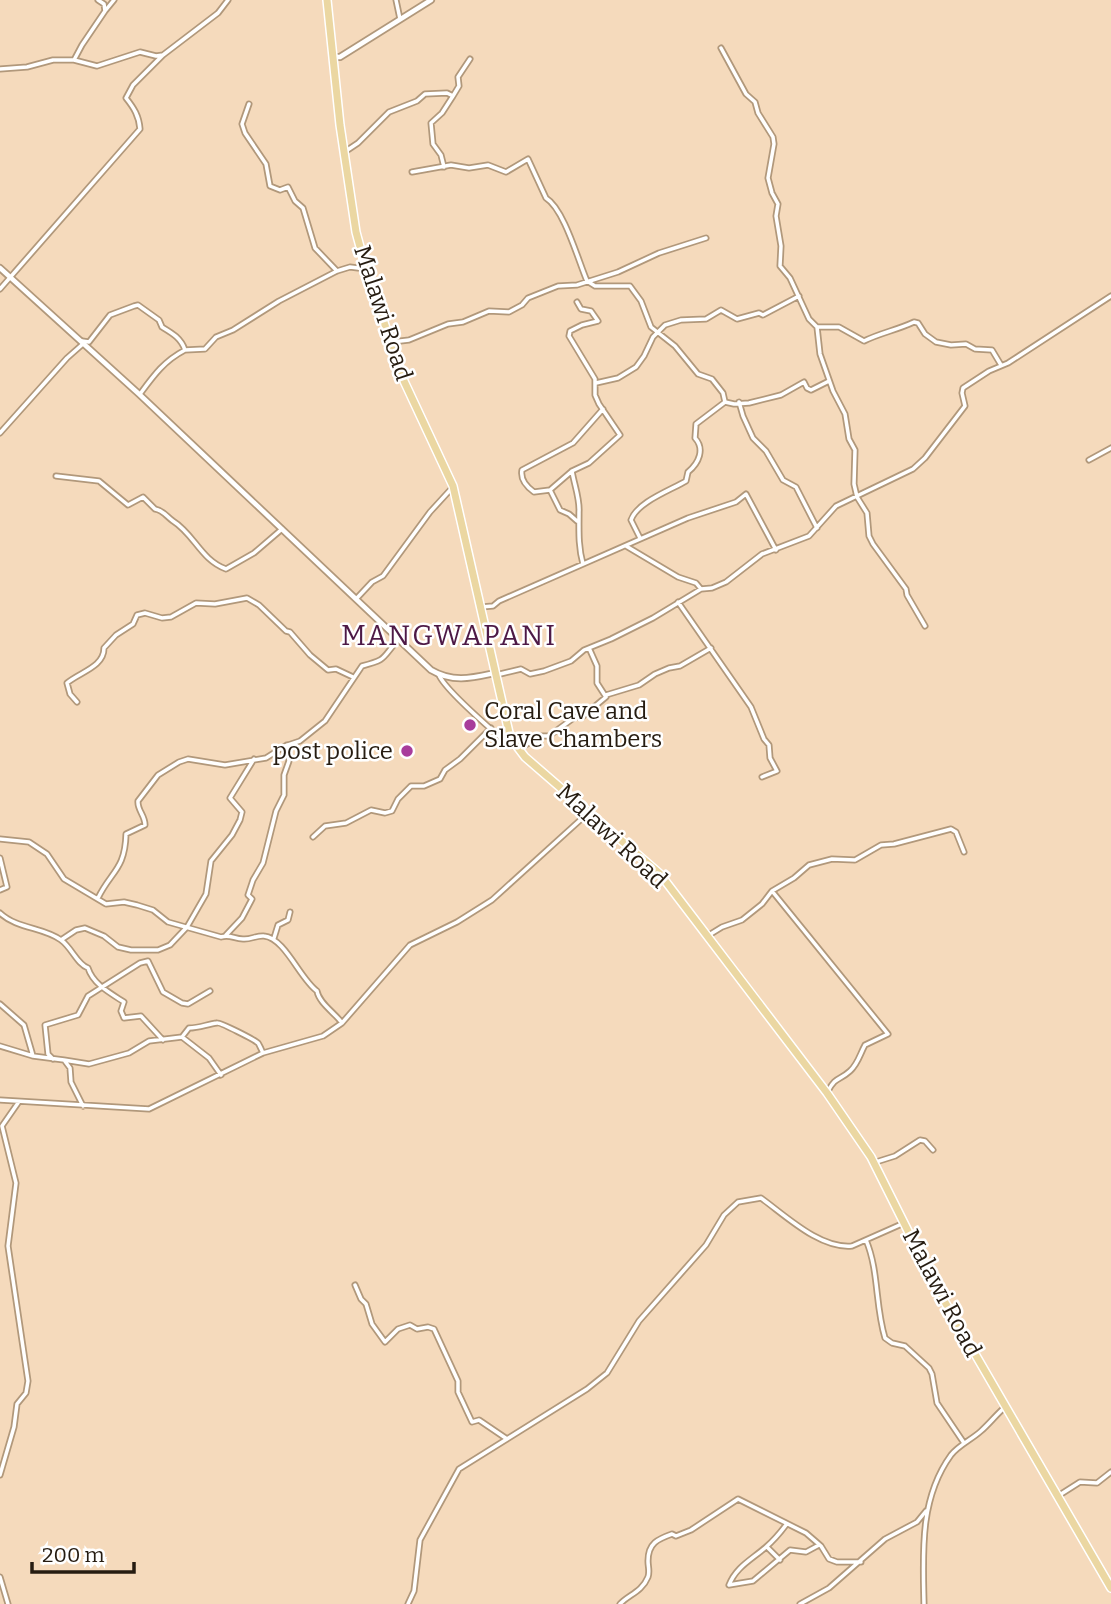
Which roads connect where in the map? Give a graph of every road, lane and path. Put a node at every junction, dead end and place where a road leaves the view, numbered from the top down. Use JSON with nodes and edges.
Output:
{"nodes":[{"id":1,"x":98,"y":0,"type":"edge"},
{"id":2,"x":114,"y":0,"type":"edge"},
{"id":3,"x":327,"y":0,"type":"edge"},
{"id":4,"x":396,"y":0,"type":"edge"},
{"id":5,"x":431,"y":0,"type":"edge"},
{"id":6,"x":225,"y":1,"type":"edge"},
{"id":7,"x":106,"y":11,"type":"junction"},
{"id":8,"x":400,"y":19,"type":"junction"},
{"id":9,"x":721,"y":48,"type":"dead end"},
{"id":10,"x":163,"y":55,"type":"junction"},
{"id":11,"x":333,"y":57,"type":"junction"},
{"id":12,"x":470,"y":59,"type":"dead end"},
{"id":13,"x":74,"y":60,"type":"junction"},
{"id":14,"x":0,"y":69,"type":"edge"},
{"id":15,"x":453,"y":96,"type":"junction"},
{"id":16,"x":249,"y":104,"type":"dead end"},
{"id":17,"x":344,"y":152,"type":"junction"},
{"id":18,"x":444,"y":167,"type":"junction"},
{"id":19,"x":412,"y":172,"type":"dead end"},
{"id":20,"x":706,"y":238,"type":"dead end"},
{"id":21,"x":0,"y":268,"type":"edge"},
{"id":22,"x":366,"y":269,"type":"junction"},
{"id":23,"x":337,"y":271,"type":"junction"},
{"id":24,"x":11,"y":278,"type":"junction"},
{"id":25,"x":587,"y":281,"type":"junction"},
{"id":26,"x":0,"y":289,"type":"edge"},
{"id":27,"x":799,"y":296,"type":"junction"},
{"id":28,"x":1111,"y":296,"type":"edge"},
{"id":29,"x":577,"y":302,"type":"dead end"},
{"id":30,"x":817,"y":327,"type":"junction"},
{"id":31,"x":656,"y":332,"type":"junction"},
{"id":32,"x":83,"y":342,"type":"junction"},
{"id":33,"x":390,"y":342,"type":"junction"},
{"id":34,"x":185,"y":350,"type":"junction"},
{"id":35,"x":1001,"y":365,"type":"junction"},
{"id":36,"x":829,"y":381,"type":"junction"},
{"id":37,"x":596,"y":383,"type":"junction"},
{"id":38,"x":140,"y":394,"type":"junction"},
{"id":39,"x":725,"y":402,"type":"junction"},
{"id":40,"x":739,"y":402,"type":"junction"},
{"id":41,"x":603,"y":409,"type":"junction"},
{"id":42,"x":0,"y":433,"type":"edge"},
{"id":43,"x":1111,"y":448,"type":"edge"},
{"id":44,"x":1089,"y":460,"type":"dead end"},
{"id":45,"x":572,"y":471,"type":"junction"},
{"id":46,"x":56,"y":476,"type":"dead end"},
{"id":47,"x":453,"y":486,"type":"junction"},
{"id":48,"x":550,"y":490,"type":"junction"},
{"id":49,"x":857,"y":497,"type":"junction"},
{"id":50,"x":577,"y":521,"type":"junction"},
{"id":51,"x":817,"y":528,"type":"junction"},
{"id":52,"x":282,"y":529,"type":"junction"},
{"id":53,"x":640,"y":538,"type":"junction"},
{"id":54,"x":626,"y":546,"type":"junction"},
{"id":55,"x":776,"y":550,"type":"junction"},
{"id":56,"x":583,"y":564,"type":"junction"},
{"id":57,"x":701,"y":589,"type":"junction"},
{"id":58,"x":357,"y":598,"type":"junction"},
{"id":59,"x":678,"y":602,"type":"junction"},
{"id":60,"x":481,"y":607,"type":"junction"},
{"id":61,"x":925,"y":626,"type":"dead end"},
{"id":62,"x":397,"y":639,"type":"junction"},
{"id":63,"x":589,"y":648,"type":"junction"},
{"id":64,"x":711,"y":648,"type":"junction"},
{"id":65,"x":496,"y":674,"type":"junction"},
{"id":66,"x":439,"y":675,"type":"junction"},
{"id":67,"x":353,"y":677,"type":"junction"},
{"id":68,"x":606,"y":695,"type":"junction"},
{"id":69,"x":77,"y":702,"type":"dead end"},
{"id":70,"x":491,"y":728,"type":"junction"},
{"id":71,"x":286,"y":745,"type":"junction"},
{"id":72,"x":516,"y":746,"type":"junction"},
{"id":73,"x":254,"y":759,"type":"junction"},
{"id":74,"x":762,"y":777,"type":"dead end"},
{"id":75,"x":590,"y":812,"type":"junction"},
{"id":76,"x":313,"y":837,"type":"dead end"},
{"id":77,"x":0,"y":839,"type":"edge"},
{"id":78,"x":964,"y":852,"type":"dead end"},
{"id":79,"x":0,"y":858,"type":"edge"},
{"id":80,"x":0,"y":890,"type":"edge"},
{"id":81,"x":772,"y":891,"type":"junction"},
{"id":82,"x":98,"y":898,"type":"junction"},
{"id":83,"x":290,"y":912,"type":"dead end"},
{"id":84,"x":0,"y":913,"type":"edge"},
{"id":85,"x":187,"y":927,"type":"junction"},
{"id":86,"x":224,"y":936,"type":"junction"},
{"id":87,"x":707,"y":936,"type":"junction"},
{"id":88,"x":274,"y":939,"type":"junction"},
{"id":89,"x":61,"y":940,"type":"junction"},
{"id":90,"x":102,"y":986,"type":"junction"},
{"id":91,"x":210,"y":991,"type":"dead end"},
{"id":92,"x":0,"y":1004,"type":"edge"},
{"id":93,"x":342,"y":1023,"type":"junction"},
{"id":94,"x":182,"y":1037,"type":"junction"},
{"id":95,"x":163,"y":1040,"type":"junction"},
{"id":96,"x":0,"y":1046,"type":"edge"},
{"id":97,"x":263,"y":1053,"type":"junction"},
{"id":98,"x":33,"y":1056,"type":"junction"},
{"id":99,"x":53,"y":1059,"type":"junction"},
{"id":100,"x":64,"y":1060,"type":"junction"},
{"id":101,"x":221,"y":1075,"type":"junction"},
{"id":102,"x":827,"y":1093,"type":"junction"},
{"id":103,"x":0,"y":1100,"type":"edge"},
{"id":104,"x":18,"y":1103,"type":"junction"},
{"id":105,"x":83,"y":1106,"type":"junction"},
{"id":106,"x":933,"y":1150,"type":"dead end"},
{"id":107,"x":874,"y":1163,"type":"junction"},
{"id":108,"x":904,"y":1223,"type":"junction"},
{"id":109,"x":866,"y":1240,"type":"junction"},
{"id":110,"x":355,"y":1285,"type":"dead end"},
{"id":111,"x":1006,"y":1407,"type":"junction"},
{"id":112,"x":507,"y":1439,"type":"junction"},
{"id":113,"x":964,"y":1443,"type":"junction"},
{"id":114,"x":1111,"y":1472,"type":"edge"},
{"id":115,"x":0,"y":1475,"type":"edge"},
{"id":116,"x":1058,"y":1496,"type":"junction"},
{"id":117,"x":928,"y":1510,"type":"junction"},
{"id":118,"x":786,"y":1525,"type":"junction"},
{"id":119,"x":819,"y":1545,"type":"junction"},
{"id":120,"x":767,"y":1547,"type":"junction"},
{"id":121,"x":780,"y":1560,"type":"junction"},
{"id":122,"x":861,"y":1562,"type":"junction"},
{"id":123,"x":0,"y":1577,"type":"edge"},
{"id":124,"x":1111,"y":1588,"type":"edge"},
{"id":125,"x":8,"y":1604,"type":"edge"},
{"id":126,"x":408,"y":1604,"type":"edge"},
{"id":127,"x":620,"y":1604,"type":"edge"},
{"id":128,"x":800,"y":1604,"type":"edge"},
{"id":129,"x":924,"y":1604,"type":"edge"}],
"edges":[{"from":1,"to":7,"type":"street"},
{"from":2,"to":7,"type":"street"},
{"from":3,"to":11,"type":"main road","name":"Malawi Road"},
{"from":4,"to":8,"type":"street"},
{"from":5,"to":8,"type":"street"},
{"from":6,"to":10,"type":"street"},
{"from":7,"to":13,"type":"street"},
{"from":8,"to":11,"type":"street"},
{"from":9,"to":27,"type":"street"},
{"from":10,"to":13,"type":"street"},
{"from":10,"to":24,"type":"street"},
{"from":11,"to":17,"type":"main road","name":"Malawi Road"},
{"from":12,"to":15,"type":"street"},
{"from":13,"to":14,"type":"street"},
{"from":15,"to":17,"type":"street"},
{"from":15,"to":18,"type":"street"},
{"from":16,"to":23,"type":"street"},
{"from":17,"to":22,"type":"main road","name":"Malawi Road"},
{"from":18,"to":19,"type":"street"},
{"from":18,"to":25,"type":"street"},
{"from":20,"to":25,"type":"street"},
{"from":21,"to":24,"type":"street"},
{"from":22,"to":23,"type":"street"},
{"from":22,"to":33,"type":"main road","name":"Malawi Road"},
{"from":23,"to":34,"type":"street"},
{"from":24,"to":26,"type":"street"},
{"from":24,"to":32,"type":"street"},
{"from":25,"to":31,"type":"street"},
{"from":25,"to":33,"type":"street"},
{"from":27,"to":30,"type":"street"},
{"from":27,"to":31,"type":"street"},
{"from":28,"to":35,"type":"street"},
{"from":29,"to":37,"type":"street"},
{"from":30,"to":35,"type":"street"},
{"from":30,"to":36,"type":"street"},
{"from":31,"to":37,"type":"street"},
{"from":31,"to":39,"type":"street"},
{"from":32,"to":34,"type":"street"},
{"from":32,"to":38,"type":"street"},
{"from":32,"to":42,"type":"street"},
{"from":33,"to":47,"type":"main road","name":"Malawi Road"},
{"from":34,"to":38,"type":"street"},
{"from":35,"to":49,"type":"street"},
{"from":36,"to":40,"type":"street"},
{"from":36,"to":49,"type":"street"},
{"from":37,"to":41,"type":"street"},
{"from":38,"to":52,"type":"street"},
{"from":39,"to":40,"type":"street"},
{"from":39,"to":53,"type":"street"},
{"from":40,"to":51,"type":"street"},
{"from":41,"to":45,"type":"street"},
{"from":41,"to":48,"type":"street"},
{"from":43,"to":44,"type":"street"},
{"from":45,"to":48,"type":"street"},
{"from":45,"to":50,"type":"street"},
{"from":46,"to":52,"type":"street"},
{"from":47,"to":58,"type":"street"},
{"from":47,"to":60,"type":"main road","name":"Malawi Road"},
{"from":48,"to":50,"type":"street"},
{"from":49,"to":51,"type":"street"},
{"from":49,"to":61,"type":"street"},
{"from":50,"to":56,"type":"street"},
{"from":51,"to":55,"type":"street"},
{"from":52,"to":58,"type":"street"},
{"from":53,"to":54,"type":"street"},
{"from":53,"to":55,"type":"street"},
{"from":54,"to":56,"type":"street"},
{"from":54,"to":57,"type":"street"},
{"from":55,"to":57,"type":"street"},
{"from":56,"to":60,"type":"street"},
{"from":57,"to":59,"type":"street"},
{"from":58,"to":62,"type":"street"},
{"from":59,"to":63,"type":"street"},
{"from":59,"to":64,"type":"street"},
{"from":60,"to":65,"type":"main road","name":"Malawi Road"},
{"from":62,"to":66,"type":"street"},
{"from":62,"to":67,"type":"street"},
{"from":63,"to":65,"type":"street"},
{"from":63,"to":68,"type":"street"},
{"from":64,"to":68,"type":"street"},
{"from":64,"to":74,"type":"street"},
{"from":65,"to":66,"type":"street"},
{"from":65,"to":72,"type":"main road","name":"Malawi Road"},
{"from":66,"to":70,"type":"street"},
{"from":67,"to":69,"type":"street"},
{"from":67,"to":71,"type":"street"},
{"from":68,"to":72,"type":"street"},
{"from":70,"to":72,"type":"street"},
{"from":70,"to":76,"type":"street"},
{"from":71,"to":73,"type":"street"},
{"from":71,"to":86,"type":"street"},
{"from":72,"to":75,"type":"main road","name":"Malawi Road"},
{"from":73,"to":82,"type":"street"},
{"from":73,"to":85,"type":"street"},
{"from":75,"to":87,"type":"main road","name":"Malawi Road"},
{"from":75,"to":93,"type":"street"},
{"from":77,"to":82,"type":"street"},
{"from":78,"to":81,"type":"street"},
{"from":79,"to":80,"type":"street"},
{"from":81,"to":87,"type":"street"},
{"from":81,"to":102,"type":"street"},
{"from":82,"to":85,"type":"street"},
{"from":83,"to":88,"type":"street"},
{"from":84,"to":89,"type":"street"},
{"from":85,"to":86,"type":"street"},
{"from":85,"to":89,"type":"street"},
{"from":86,"to":88,"type":"street"},
{"from":87,"to":102,"type":"main road","name":"Malawi Road"},
{"from":88,"to":93,"type":"street"},
{"from":89,"to":90,"type":"street"},
{"from":90,"to":91,"type":"street"},
{"from":90,"to":95,"type":"street"},
{"from":90,"to":99,"type":"street"},
{"from":92,"to":98,"type":"street"},
{"from":93,"to":97,"type":"street"},
{"from":94,"to":95,"type":"street"},
{"from":94,"to":97,"type":"street"},
{"from":94,"to":101,"type":"street"},
{"from":95,"to":100,"type":"street"},
{"from":96,"to":98,"type":"street"},
{"from":97,"to":101,"type":"street"},
{"from":98,"to":99,"type":"street"},
{"from":99,"to":100,"type":"street"},
{"from":100,"to":105,"type":"street"},
{"from":101,"to":105,"type":"street"},
{"from":102,"to":107,"type":"main road","name":"Malawi Road"},
{"from":103,"to":104,"type":"street"},
{"from":104,"to":105,"type":"street"},
{"from":104,"to":115,"type":"street"},
{"from":106,"to":107,"type":"street"},
{"from":107,"to":108,"type":"main road","name":"Malawi Road"},
{"from":108,"to":109,"type":"street"},
{"from":108,"to":111,"type":"main road","name":"Malawi Road"},
{"from":109,"to":112,"type":"street"},
{"from":109,"to":113,"type":"street"},
{"from":110,"to":112,"type":"street"},
{"from":111,"to":113,"type":"street"},
{"from":111,"to":116,"type":"main road","name":"Malawi Road"},
{"from":112,"to":126,"type":"street"},
{"from":113,"to":117,"type":"street"},
{"from":114,"to":116,"type":"street"},
{"from":116,"to":124,"type":"main road","name":"Malawi Road"},
{"from":117,"to":122,"type":"street"},
{"from":117,"to":129,"type":"street"},
{"from":118,"to":119,"type":"street"},
{"from":118,"to":120,"type":"street"},
{"from":118,"to":127,"type":"street"},
{"from":119,"to":121,"type":"street"},
{"from":119,"to":122,"type":"street"},
{"from":120,"to":121,"type":"street"},
{"from":120,"to":121,"type":"street"},
{"from":122,"to":128,"type":"street"},
{"from":123,"to":125,"type":"street"}]}
